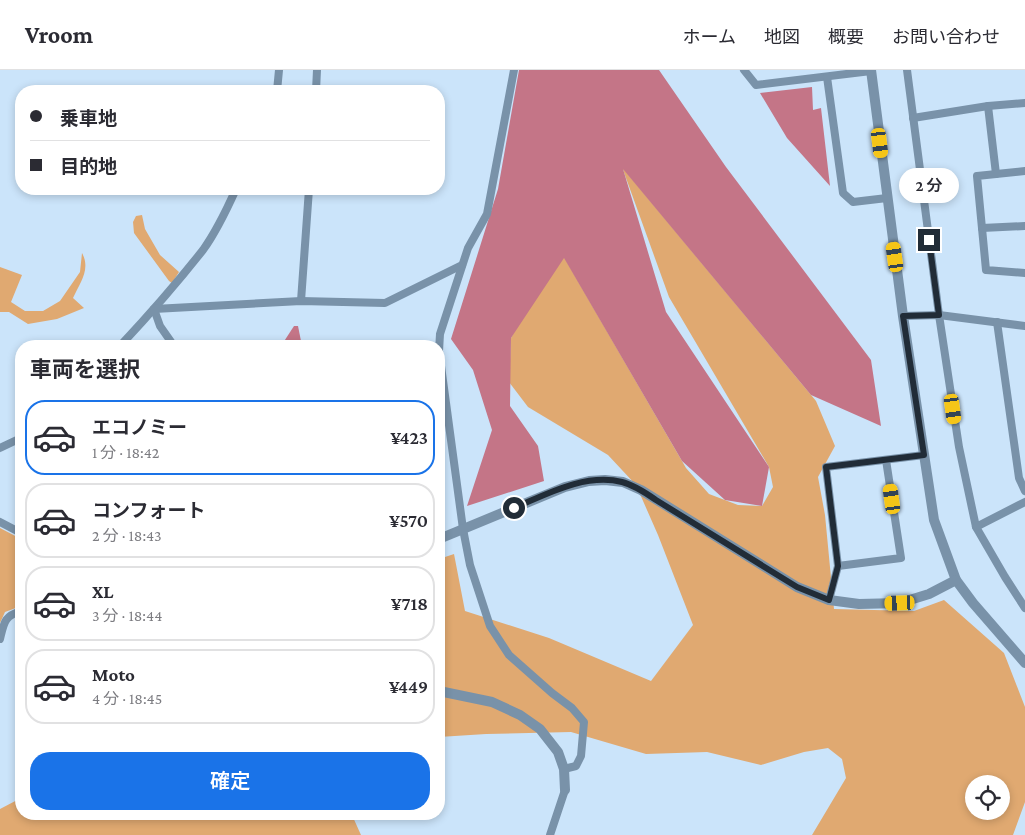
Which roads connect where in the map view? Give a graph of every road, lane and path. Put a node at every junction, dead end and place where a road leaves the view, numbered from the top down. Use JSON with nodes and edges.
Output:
{"nodes":[{"id":1,"x":279,"y":70,"type":"edge"},
{"id":2,"x":317,"y":70,"type":"edge"},
{"id":3,"x":514,"y":70,"type":"edge"},
{"id":4,"x":744,"y":70,"type":"edge"},
{"id":5,"x":871,"y":70,"type":"edge"},
{"id":6,"x":907,"y":70,"type":"edge"},
{"id":7,"x":827,"y":77,"type":"junction"},
{"id":8,"x":277,"y":85,"type":"edge"},
{"id":9,"x":316,"y":85,"type":"edge"},
{"id":10,"x":1025,"y":103,"type":"edge"},
{"id":11,"x":988,"y":106,"type":"junction"},
{"id":12,"x":913,"y":118,"type":"junction"},
{"id":13,"x":1025,"y":171,"type":"edge"},
{"id":14,"x":996,"y":174,"type":"junction"},
{"id":15,"x":233,"y":195,"type":"edge"},
{"id":16,"x":309,"y":195,"type":"edge"},
{"id":17,"x":887,"y":198,"type":"junction"},
{"id":18,"x":1025,"y":226,"type":"edge"},
{"id":19,"x":982,"y":228,"type":"junction"},
{"id":20,"x":462,"y":265,"type":"junction"},
{"id":21,"x":1025,"y":273,"type":"edge"},
{"id":22,"x":301,"y":301,"type":"junction"},
{"id":23,"x":154,"y":308,"type":"junction"},
{"id":24,"x":939,"y":315,"type":"junction"},
{"id":25,"x":903,"y":316,"type":"junction"},
{"id":26,"x":998,"y":322,"type":"junction"},
{"id":27,"x":1025,"y":326,"type":"edge"},
{"id":28,"x":125,"y":340,"type":"edge"},
{"id":29,"x":170,"y":340,"type":"edge"},
{"id":30,"x":440,"y":340,"type":"edge"},
{"id":31,"x":445,"y":397,"type":"edge"},
{"id":32,"x":15,"y":441,"type":"edge"},
{"id":33,"x":0,"y":448,"type":"edge"},
{"id":34,"x":924,"y":455,"type":"junction"},
{"id":35,"x":886,"y":460,"type":"junction"},
{"id":36,"x":1025,"y":491,"type":"edge"},
{"id":37,"x":1025,"y":502,"type":"edge"},
{"id":38,"x":0,"y":522,"type":"edge"},
{"id":39,"x":976,"y":527,"type":"junction"},
{"id":40,"x":462,"y":529,"type":"junction"},
{"id":41,"x":15,"y":530,"type":"edge"},
{"id":42,"x":445,"y":536,"type":"edge"},
{"id":43,"x":838,"y":566,"type":"junction"},
{"id":44,"x":956,"y":580,"type":"junction"},
{"id":45,"x":829,"y":600,"type":"junction"},
{"id":46,"x":1025,"y":608,"type":"edge"},
{"id":47,"x":15,"y":613,"type":"edge"},
{"id":48,"x":0,"y":639,"type":"edge"},
{"id":49,"x":1025,"y":662,"type":"edge"},
{"id":50,"x":445,"y":692,"type":"edge"},
{"id":51,"x":564,"y":769,"type":"junction"},
{"id":52,"x":565,"y":790,"type":"joint"},
{"id":53,"x":550,"y":835,"type":"edge"}],
"edges":[{"from":1,"to":8,"type":"street"},
{"from":2,"to":9,"type":"street"},
{"from":3,"to":20,"type":"street"},
{"from":4,"to":7,"type":"street"},
{"from":5,"to":7,"type":"street"},
{"from":5,"to":17,"type":"street"},
{"from":6,"to":12,"type":"street"},
{"from":7,"to":17,"type":"street"},
{"from":10,"to":11,"type":"street"},
{"from":11,"to":12,"type":"street"},
{"from":11,"to":14,"type":"street"},
{"from":12,"to":24,"type":"street"},
{"from":13,"to":14,"type":"street"},
{"from":14,"to":19,"type":"street"},
{"from":15,"to":23,"type":"street"},
{"from":16,"to":22,"type":"street"},
{"from":17,"to":25,"type":"street"},
{"from":18,"to":19,"type":"street"},
{"from":19,"to":21,"type":"street"},
{"from":20,"to":22,"type":"street"},
{"from":20,"to":30,"type":"street"},
{"from":22,"to":23,"type":"street"},
{"from":23,"to":28,"type":"street"},
{"from":23,"to":29,"type":"street"},
{"from":24,"to":25,"type":"street"},
{"from":24,"to":26,"type":"street"},
{"from":24,"to":39,"type":"street"},
{"from":25,"to":34,"type":"street"},
{"from":26,"to":27,"type":"street"},
{"from":26,"to":36,"type":"street"},
{"from":31,"to":40,"type":"street"},
{"from":32,"to":33,"type":"street"},
{"from":34,"to":35,"type":"street"},
{"from":34,"to":44,"type":"street"},
{"from":35,"to":43,"type":"street"},
{"from":35,"to":43,"type":"street"},
{"from":37,"to":39,"type":"street"},
{"from":38,"to":41,"type":"street"},
{"from":39,"to":46,"type":"street"},
{"from":40,"to":42,"type":"street"},
{"from":40,"to":45,"type":"street"},
{"from":40,"to":51,"type":"street"},
{"from":43,"to":45,"type":"street"},
{"from":44,"to":45,"type":"street"},
{"from":44,"to":49,"type":"street"},
{"from":47,"to":48,"type":"street"},
{"from":50,"to":51,"type":"street"},
{"from":51,"to":52,"type":"street"},
{"from":52,"to":53,"type":"street"}]}
